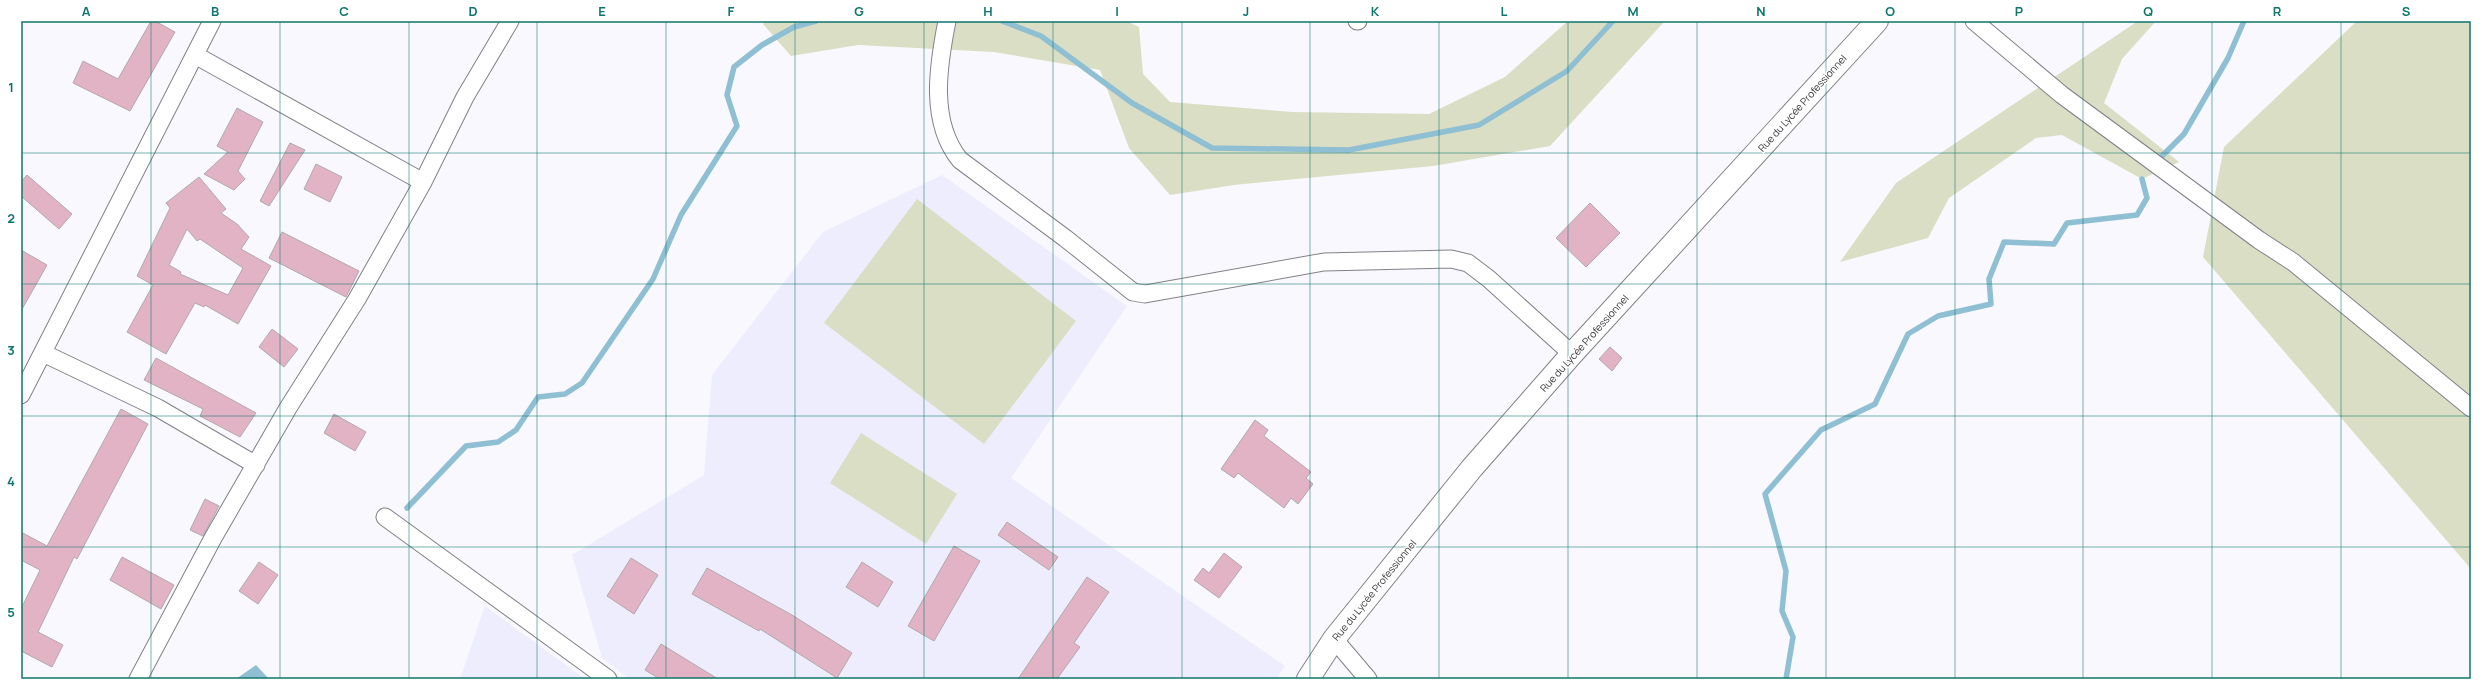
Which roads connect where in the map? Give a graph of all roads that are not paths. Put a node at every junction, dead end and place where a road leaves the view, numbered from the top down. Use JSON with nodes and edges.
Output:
{"nodes":[{"id":1,"x":212,"y":21,"type":"edge"},
{"id":2,"x":510,"y":21,"type":"edge"},
{"id":3,"x":947,"y":21,"type":"edge"},
{"id":4,"x":1877,"y":21,"type":"edge"},
{"id":5,"x":1974,"y":21,"type":"edge"},
{"id":6,"x":195,"y":55,"type":"junction"},
{"id":7,"x":423,"y":182,"type":"junction"},
{"id":8,"x":43,"y":353,"type":"junction"},
{"id":9,"x":1572,"y":354,"type":"junction"},
{"id":10,"x":21,"y":395,"type":"edge"},
{"id":11,"x":2471,"y":408,"type":"edge"},
{"id":12,"x":256,"y":465,"type":"junction"},
{"id":13,"x":385,"y":517,"type":"dead end"},
{"id":14,"x":1334,"y":639,"type":"junction"},
{"id":15,"x":138,"y":679,"type":"edge"},
{"id":16,"x":608,"y":679,"type":"edge"},
{"id":17,"x":1308,"y":679,"type":"edge"},
{"id":18,"x":1368,"y":679,"type":"edge"}],
"edges":[{"from":1,"to":6,"type":"street"},
{"from":2,"to":7,"type":"street"},
{"from":3,"to":9,"type":"street"},
{"from":4,"to":9,"type":"main road","name":"Rue du Lycée Professionnel"},
{"from":5,"to":11,"type":"street"},
{"from":6,"to":7,"type":"street"},
{"from":6,"to":8,"type":"street"},
{"from":7,"to":12,"type":"street"},
{"from":8,"to":10,"type":"street"},
{"from":8,"to":12,"type":"street"},
{"from":9,"to":14,"type":"main road","name":"Rue du Lycée Professionnel"},
{"from":12,"to":15,"type":"street"},
{"from":13,"to":16,"type":"street"},
{"from":14,"to":17,"type":"main road","name":"Rue du Lycée Professionnel"},
{"from":14,"to":18,"type":"street"}]}
